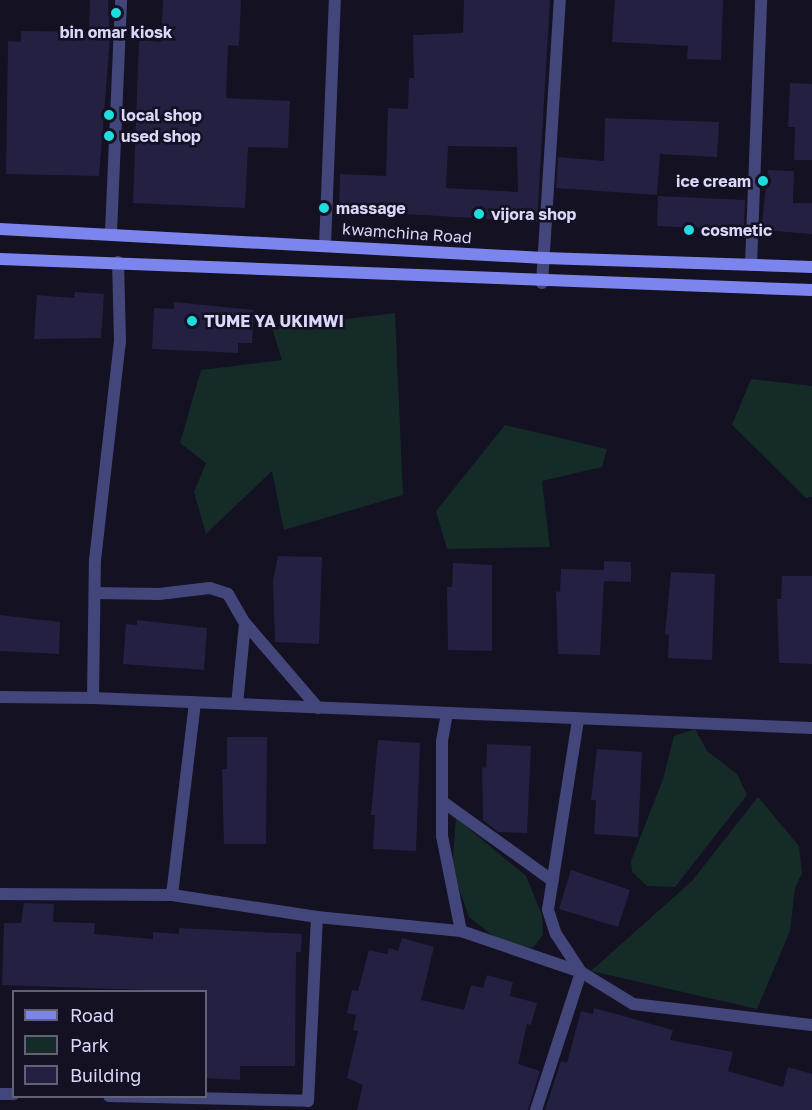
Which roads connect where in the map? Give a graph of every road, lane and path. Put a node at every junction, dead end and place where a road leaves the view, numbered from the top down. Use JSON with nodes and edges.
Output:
{"nodes":[{"id":1,"x":121,"y":0,"type":"edge"},
{"id":2,"x":335,"y":0,"type":"edge"},
{"id":3,"x":560,"y":0,"type":"edge"},
{"id":4,"x":761,"y":0,"type":"edge"},
{"id":5,"x":0,"y":229,"type":"edge"},
{"id":6,"x":111,"y":231,"type":"junction"},
{"id":7,"x":325,"y":245,"type":"junction"},
{"id":8,"x":544,"y":258,"type":"junction"},
{"id":9,"x":0,"y":259,"type":"edge"},
{"id":10,"x":118,"y":262,"type":"junction"},
{"id":11,"x":751,"y":265,"type":"junction"},
{"id":12,"x":812,"y":267,"type":"edge"},
{"id":13,"x":542,"y":282,"type":"junction"},
{"id":14,"x":812,"y":291,"type":"edge"},
{"id":15,"x":96,"y":593,"type":"junction"},
{"id":16,"x":244,"y":623,"type":"junction"},
{"id":17,"x":0,"y":697,"type":"edge"},
{"id":18,"x":93,"y":698,"type":"junction"},
{"id":19,"x":195,"y":702,"type":"junction"},
{"id":20,"x":237,"y":704,"type":"junction"},
{"id":21,"x":318,"y":708,"type":"junction"},
{"id":22,"x":447,"y":713,"type":"junction"},
{"id":23,"x":578,"y":720,"type":"junction"},
{"id":24,"x":812,"y":728,"type":"edge"},
{"id":25,"x":443,"y":802,"type":"junction"},
{"id":26,"x":553,"y":881,"type":"junction"},
{"id":27,"x":0,"y":894,"type":"edge"},
{"id":28,"x":172,"y":895,"type":"junction"},
{"id":29,"x":317,"y":917,"type":"junction"},
{"id":30,"x":461,"y":931,"type":"junction"},
{"id":31,"x":581,"y":972,"type":"junction"},
{"id":32,"x":812,"y":1025,"type":"edge"},
{"id":33,"x":149,"y":1098,"type":"edge"},
{"id":34,"x":308,"y":1106,"type":"edge"},
{"id":35,"x":536,"y":1110,"type":"edge"}],
"edges":[{"from":1,"to":6,"type":"street"},
{"from":2,"to":7,"type":"street"},
{"from":3,"to":8,"type":"street"},
{"from":4,"to":11,"type":"street"},
{"from":5,"to":6,"type":"main road","name":"kwamchina Road"},
{"from":6,"to":7,"type":"main road","name":"kwamchina Road"},
{"from":7,"to":8,"type":"main road","name":"kwamchina Road"},
{"from":8,"to":11,"type":"main road","name":"kwamchina Road"},
{"from":8,"to":13,"type":"street"},
{"from":9,"to":10,"type":"main road"},
{"from":10,"to":13,"type":"main road"},
{"from":10,"to":15,"type":"street"},
{"from":11,"to":12,"type":"main road","name":"kwamchina Road"},
{"from":13,"to":14,"type":"main road"},
{"from":15,"to":16,"type":"street"},
{"from":15,"to":18,"type":"street"},
{"from":16,"to":20,"type":"street"},
{"from":16,"to":21,"type":"street"},
{"from":17,"to":18,"type":"street"},
{"from":18,"to":19,"type":"street"},
{"from":19,"to":20,"type":"street"},
{"from":19,"to":28,"type":"street"},
{"from":20,"to":21,"type":"street"},
{"from":21,"to":22,"type":"street"},
{"from":22,"to":23,"type":"street"},
{"from":22,"to":25,"type":"street"},
{"from":23,"to":24,"type":"street"},
{"from":23,"to":26,"type":"street"},
{"from":25,"to":26,"type":"street"},
{"from":25,"to":30,"type":"street"},
{"from":26,"to":31,"type":"street"},
{"from":27,"to":28,"type":"street"},
{"from":28,"to":29,"type":"street"},
{"from":29,"to":30,"type":"street"},
{"from":29,"to":34,"type":"street"},
{"from":30,"to":31,"type":"street"},
{"from":31,"to":32,"type":"street"},
{"from":31,"to":35,"type":"street"},
{"from":33,"to":34,"type":"street"}]}
